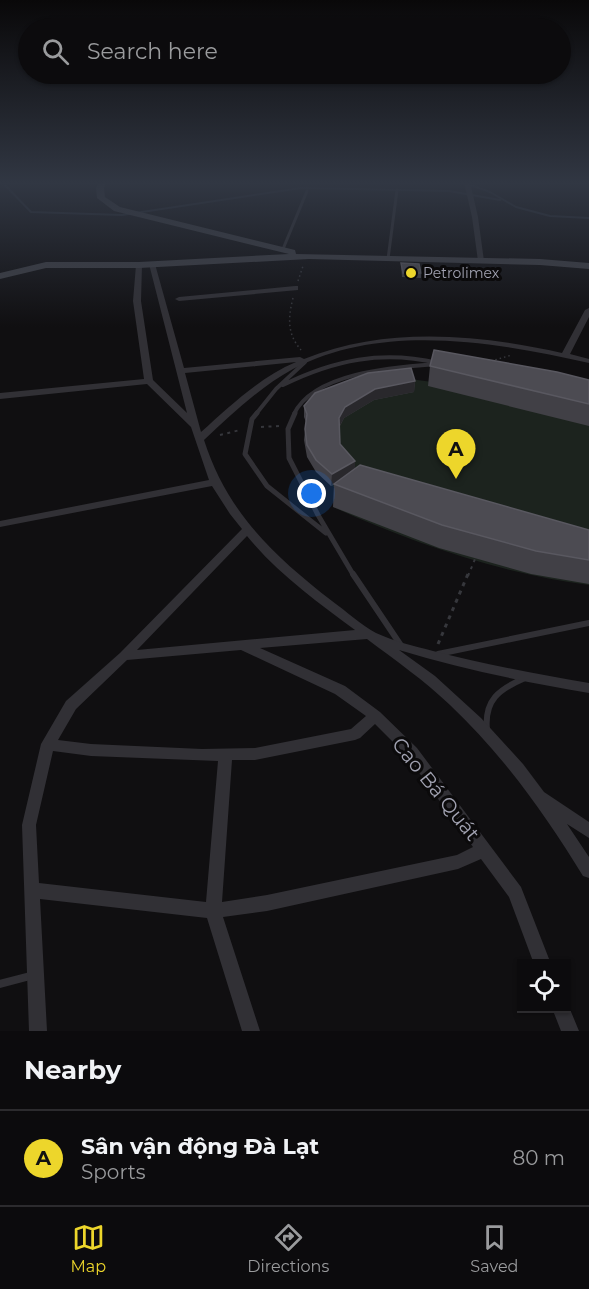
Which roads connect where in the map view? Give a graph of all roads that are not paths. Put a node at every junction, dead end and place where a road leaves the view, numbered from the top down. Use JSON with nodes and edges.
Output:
{"nodes":[{"id":1,"x":202,"y":230,"type":"edge"},
{"id":2,"x":291,"y":230,"type":"edge"},
{"id":3,"x":392,"y":230,"type":"edge"},
{"id":4,"x":477,"y":230,"type":"edge"},
{"id":5,"x":283,"y":249,"type":"junction"},
{"id":6,"x":309,"y":256,"type":"junction"},
{"id":7,"x":388,"y":259,"type":"junction"},
{"id":8,"x":481,"y":261,"type":"junction"},
{"id":9,"x":152,"y":264,"type":"junction"},
{"id":10,"x":139,"y":265,"type":"junction"},
{"id":11,"x":589,"y":266,"type":"edge"},
{"id":12,"x":0,"y":276,"type":"edge"},
{"id":13,"x":295,"y":288,"type":"road end"},
{"id":14,"x":179,"y":299,"type":"dead end"},
{"id":15,"x":589,"y":310,"type":"edge"},
{"id":16,"x":565,"y":355,"type":"junction"},
{"id":17,"x":309,"y":358,"type":"junction"},
{"id":18,"x":589,"y":361,"type":"edge"},
{"id":19,"x":181,"y":371,"type":"junction"},
{"id":20,"x":149,"y":381,"type":"junction"},
{"id":21,"x":276,"y":389,"type":"junction"},
{"id":22,"x":0,"y":396,"type":"edge"},
{"id":23,"x":196,"y":428,"type":"junction"},
{"id":24,"x":199,"y":439,"type":"junction"},
{"id":25,"x":215,"y":482,"type":"junction"},
{"id":26,"x":0,"y":524,"type":"edge"},
{"id":27,"x":247,"y":530,"type":"junction"},
{"id":28,"x":327,"y":534,"type":"junction"},
{"id":29,"x":589,"y":623,"type":"edge"},
{"id":30,"x":365,"y":634,"type":"junction"},
{"id":31,"x":246,"y":647,"type":"junction"},
{"id":32,"x":402,"y":647,"type":"junction"},
{"id":33,"x":434,"y":655,"type":"junction"},
{"id":34,"x":124,"y":656,"type":"junction"},
{"id":35,"x":526,"y":678,"type":"junction"},
{"id":36,"x":589,"y":688,"type":"edge"},
{"id":37,"x":375,"y":716,"type":"junction"},
{"id":38,"x":487,"y":732,"type":"junction"},
{"id":39,"x":48,"y":744,"type":"junction"},
{"id":40,"x":225,"y":755,"type":"junction"},
{"id":41,"x":533,"y":791,"type":"junction"},
{"id":42,"x":589,"y":831,"type":"edge"},
{"id":43,"x":484,"y":850,"type":"junction"},
{"id":44,"x":589,"y":871,"type":"edge"},
{"id":45,"x":30,"y":890,"type":"junction"},
{"id":46,"x":213,"y":911,"type":"junction"},
{"id":47,"x":541,"y":959,"type":"edge"},
{"id":48,"x":35,"y":974,"type":"junction"},
{"id":49,"x":0,"y":984,"type":"edge"},
{"id":50,"x":563,"y":1013,"type":"edge"},
{"id":51,"x":38,"y":1031,"type":"edge"},
{"id":52,"x":251,"y":1031,"type":"edge"},
{"id":53,"x":570,"y":1031,"type":"edge"}],
"edges":[{"from":1,"to":5,"type":"main road"},
{"from":2,"to":5,"type":"lane"},
{"from":3,"to":7,"type":"lane"},
{"from":4,"to":8,"type":"street"},
{"from":5,"to":6,"type":"main road"},
{"from":6,"to":7,"type":"main road"},
{"from":6,"to":9,"type":"main road"},
{"from":7,"to":8,"type":"main road"},
{"from":8,"to":11,"type":"main road"},
{"from":9,"to":10,"type":"main road"},
{"from":9,"to":19,"type":"street"},
{"from":10,"to":12,"type":"main road"},
{"from":10,"to":20,"type":"street"},
{"from":13,"to":14,"type":"street"},
{"from":15,"to":16,"type":"street"},
{"from":16,"to":17,"type":"street"},
{"from":16,"to":18,"type":"street"},
{"from":17,"to":19,"type":"street"},
{"from":17,"to":21,"type":"lane"},
{"from":17,"to":24,"type":"street"},
{"from":19,"to":23,"type":"street"},
{"from":20,"to":22,"type":"street"},
{"from":20,"to":23,"type":"street"},
{"from":21,"to":28,"type":"lane"},
{"from":21,"to":28,"type":"lane"},
{"from":23,"to":24,"type":"street"},
{"from":24,"to":25,"type":"street"},
{"from":25,"to":26,"type":"street"},
{"from":25,"to":27,"type":"street"},
{"from":27,"to":30,"type":"street"},
{"from":27,"to":34,"type":"street"},
{"from":28,"to":32,"type":"lane"},
{"from":29,"to":33,"type":"lane"},
{"from":30,"to":31,"type":"street"},
{"from":30,"to":32,"type":"street"},
{"from":30,"to":38,"type":"street"},
{"from":31,"to":34,"type":"street"},
{"from":31,"to":37,"type":"street","name":"Cao Bá Quát"},
{"from":32,"to":33,"type":"street"},
{"from":33,"to":35,"type":"street"},
{"from":34,"to":39,"type":"street"},
{"from":35,"to":36,"type":"street"},
{"from":35,"to":38,"type":"lane"},
{"from":37,"to":40,"type":"street"},
{"from":37,"to":43,"type":"street","name":"Cao Bá Quát"},
{"from":38,"to":41,"type":"street"},
{"from":39,"to":40,"type":"street"},
{"from":39,"to":45,"type":"street"},
{"from":40,"to":46,"type":"street"},
{"from":41,"to":42,"type":"street"},
{"from":41,"to":44,"type":"street"},
{"from":43,"to":46,"type":"street"},
{"from":43,"to":47,"type":"street","name":"Cao Bá Quát"},
{"from":45,"to":46,"type":"street"},
{"from":45,"to":48,"type":"street"},
{"from":46,"to":52,"type":"street"},
{"from":48,"to":49,"type":"lane"},
{"from":48,"to":51,"type":"street"},
{"from":50,"to":53,"type":"street"}]}
